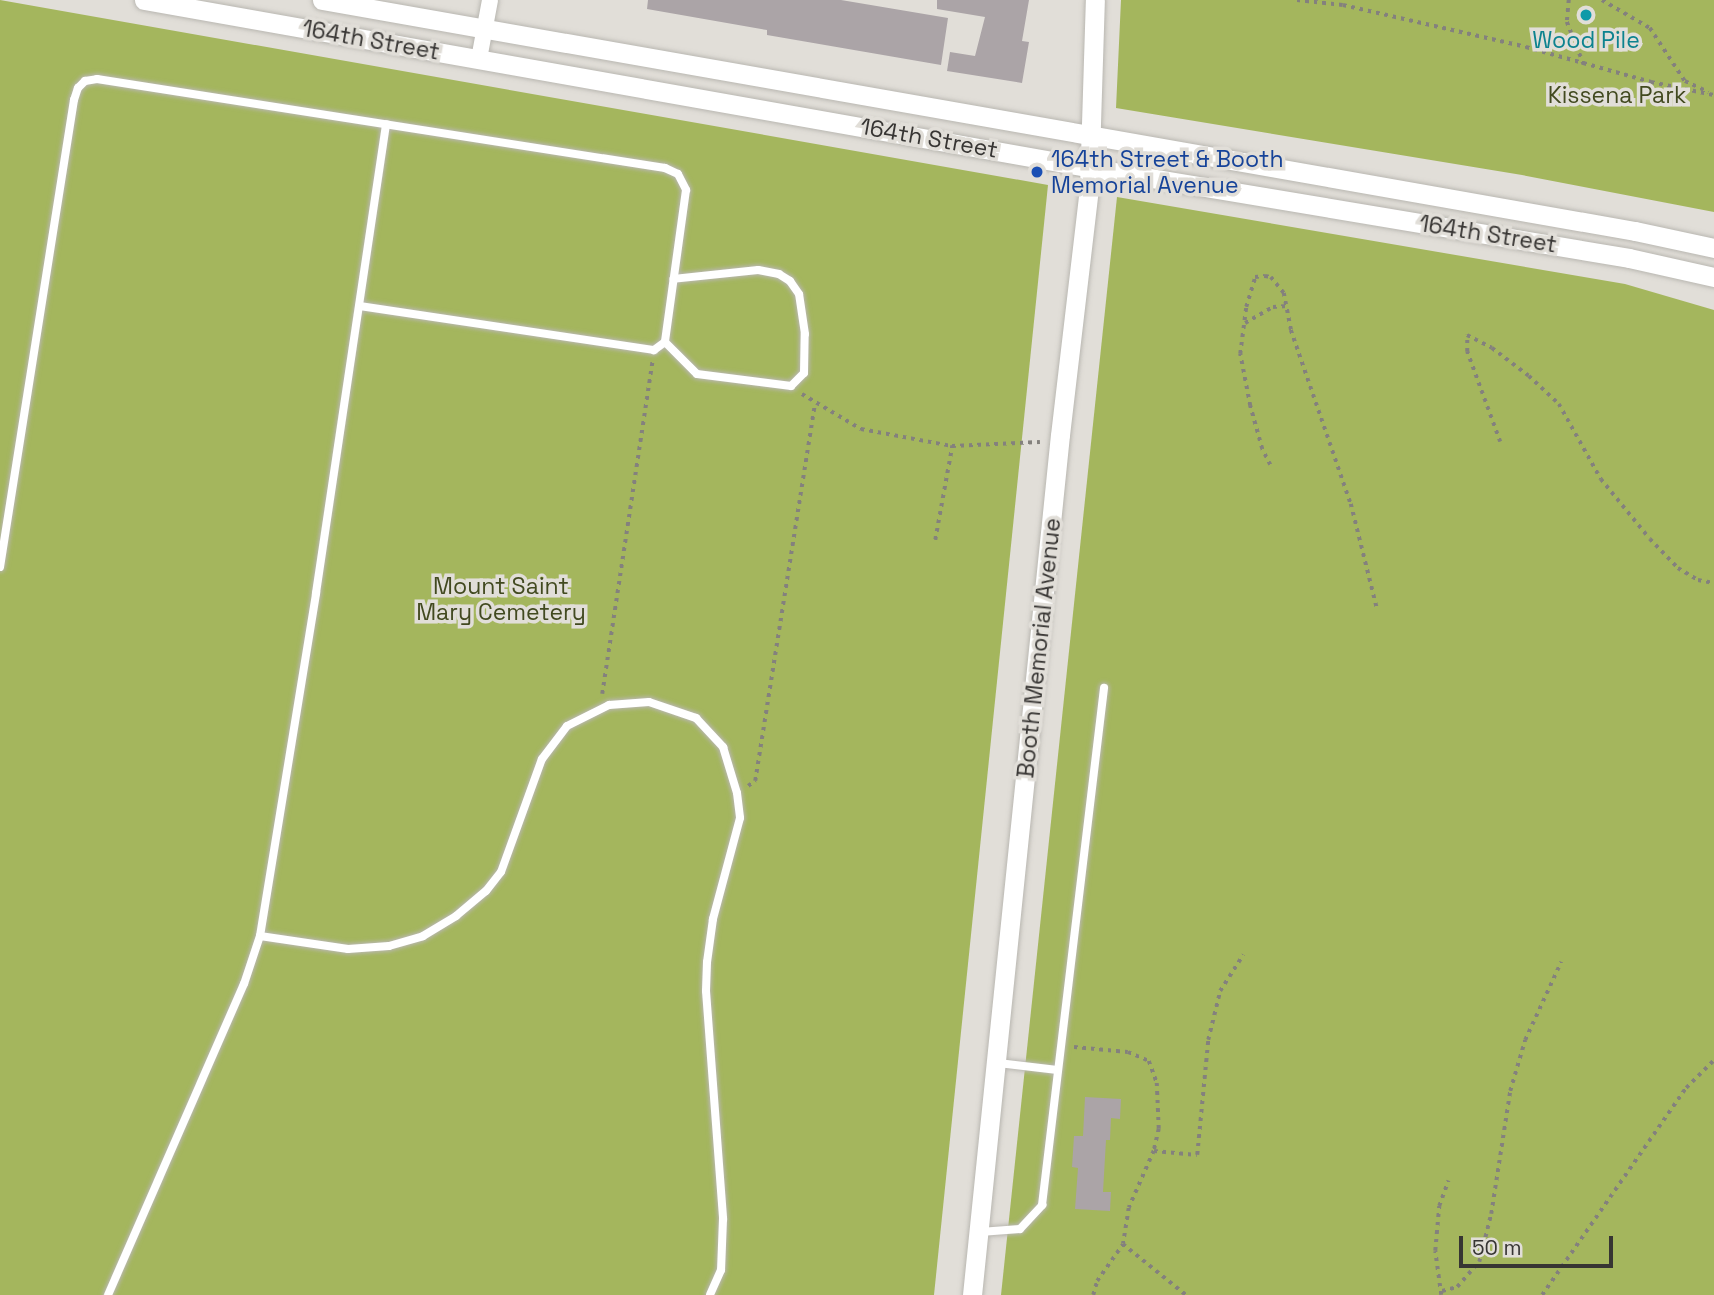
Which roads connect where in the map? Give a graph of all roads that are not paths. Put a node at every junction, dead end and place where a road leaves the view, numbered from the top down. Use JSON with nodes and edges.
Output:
{"nodes":[{"id":1,"x":144,"y":0,"type":"edge"},
{"id":2,"x":322,"y":0,"type":"edge"},
{"id":3,"x":490,"y":0,"type":"edge"},
{"id":4,"x":1095,"y":0,"type":"edge"},
{"id":5,"x":485,"y":30,"type":"junction"},
{"id":6,"x":480,"y":59,"type":"junction"},
{"id":7,"x":386,"y":124,"type":"junction"},
{"id":8,"x":1092,"y":135,"type":"junction"},
{"id":9,"x":1091,"y":167,"type":"junction"},
{"id":10,"x":1714,"y":248,"type":"edge"},
{"id":11,"x":1714,"y":277,"type":"edge"},
{"id":12,"x":673,"y":279,"type":"junction"},
{"id":13,"x":360,"y":306,"type":"junction"},
{"id":14,"x":664,"y":342,"type":"junction"},
{"id":15,"x":0,"y":567,"type":"edge"},
{"id":16,"x":1104,"y":688,"type":"dead end"},
{"id":17,"x":260,"y":936,"type":"junction"},
{"id":18,"x":998,"y":1063,"type":"junction"},
{"id":19,"x":1058,"y":1070,"type":"junction"},
{"id":20,"x":980,"y":1232,"type":"junction"},
{"id":21,"x":108,"y":1295,"type":"edge"},
{"id":22,"x":710,"y":1295,"type":"edge"},
{"id":23,"x":972,"y":1295,"type":"edge"}],
"edges":[{"from":1,"to":6,"type":"street","name":"164th Street"},
{"from":2,"to":5,"type":"street","name":"164th Street"},
{"from":3,"to":5,"type":"street"},
{"from":4,"to":8,"type":"street","name":"Booth Memorial Avenue"},
{"from":5,"to":6,"type":"street"},
{"from":5,"to":8,"type":"street","name":"164th Street"},
{"from":6,"to":9,"type":"street","name":"164th Street"},
{"from":7,"to":12,"type":"lane"},
{"from":7,"to":13,"type":"lane"},
{"from":7,"to":15,"type":"lane"},
{"from":8,"to":9,"type":"street","name":"Booth Memorial Avenue"},
{"from":8,"to":10,"type":"street","name":"164th Street"},
{"from":9,"to":11,"type":"street","name":"164th Street"},
{"from":9,"to":18,"type":"street","name":"Booth Memorial Avenue"},
{"from":12,"to":14,"type":"lane"},
{"from":12,"to":14,"type":"lane"},
{"from":13,"to":14,"type":"lane"},
{"from":13,"to":17,"type":"lane"},
{"from":16,"to":19,"type":"lane"},
{"from":17,"to":21,"type":"lane"},
{"from":17,"to":22,"type":"lane"},
{"from":18,"to":19,"type":"lane"},
{"from":18,"to":20,"type":"street","name":"Booth Memorial Avenue"},
{"from":19,"to":20,"type":"lane"},
{"from":20,"to":23,"type":"street","name":"Booth Memorial Avenue"}]}
